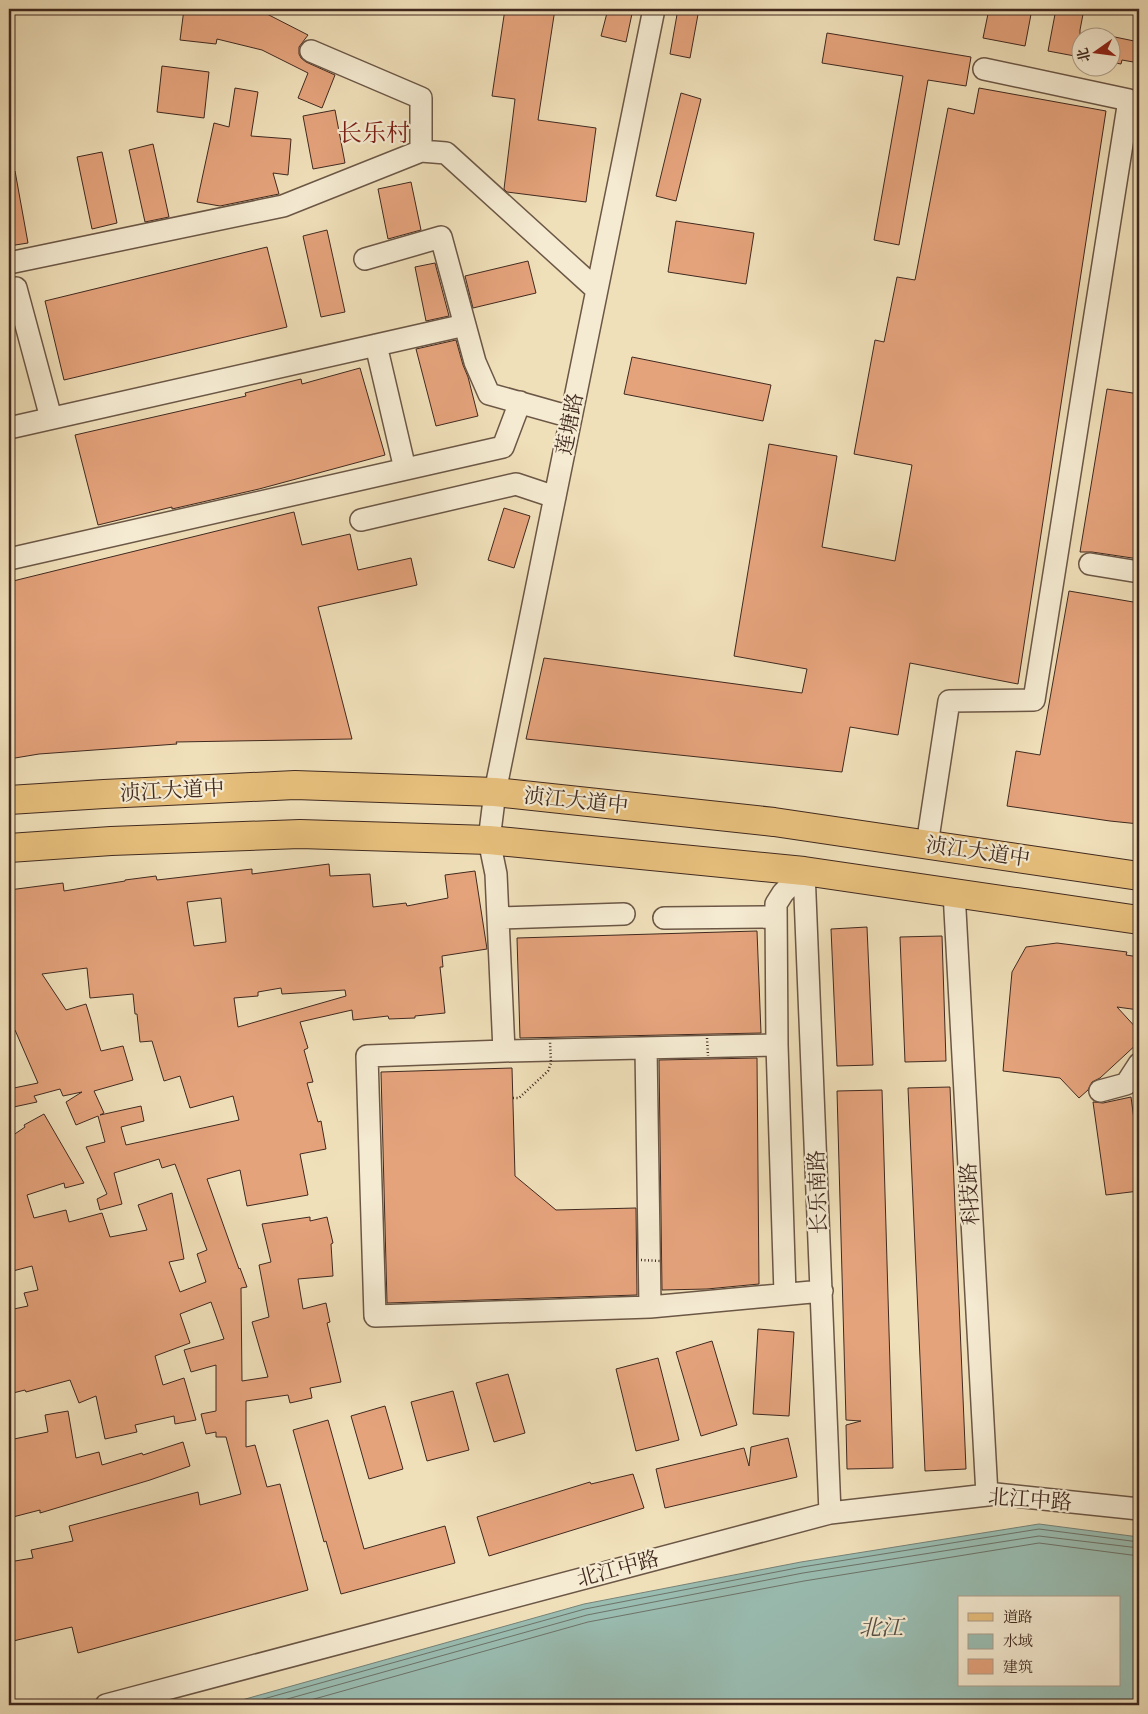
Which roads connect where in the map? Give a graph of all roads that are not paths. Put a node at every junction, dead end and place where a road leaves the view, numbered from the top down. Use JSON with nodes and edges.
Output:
{"nodes":[{"id":1,"x":654,"y":9,"type":"edge"},
{"id":2,"x":310,"y":51,"type":"dead end"},
{"id":3,"x":984,"y":69,"type":"dead end"},
{"id":4,"x":421,"y":151,"type":"junction"},
{"id":5,"x":365,"y":259,"type":"dead end"},
{"id":6,"x":9,"y":263,"type":"edge"},
{"id":7,"x":16,"y":288,"type":"dead end"},
{"id":8,"x":597,"y":290,"type":"junction"},
{"id":9,"x":465,"y":325,"type":"junction"},
{"id":10,"x":376,"y":345,"type":"junction"},
{"id":11,"x":520,"y":402,"type":"junction"},
{"id":12,"x":571,"y":417,"type":"junction"},
{"id":13,"x":51,"y":418,"type":"junction"},
{"id":14,"x":9,"y":428,"type":"edge"},
{"id":15,"x":405,"y":469,"type":"junction"},
{"id":16,"x":555,"y":497,"type":"junction"},
{"id":17,"x":361,"y":520,"type":"dead end"},
{"id":18,"x":9,"y":559,"type":"edge"},
{"id":19,"x":1090,"y":564,"type":"dead end"},
{"id":20,"x":1139,"y":572,"type":"edge"},
{"id":21,"x":495,"y":792,"type":"junction"},
{"id":22,"x":9,"y":800,"type":"edge"},
{"id":23,"x":489,"y":840,"type":"junction"},
{"id":24,"x":927,"y":844,"type":"junction"},
{"id":25,"x":9,"y":848,"type":"edge"},
{"id":26,"x":804,"y":871,"type":"junction"},
{"id":27,"x":1139,"y":876,"type":"edge"},
{"id":28,"x":954,"y":892,"type":"junction"},
{"id":29,"x":624,"y":914,"type":"dead end"},
{"id":30,"x":776,"y":917,"type":"junction"},
{"id":31,"x":498,"y":918,"type":"junction"},
{"id":32,"x":664,"y":918,"type":"dead end"},
{"id":33,"x":1139,"y":920,"type":"edge"},
{"id":34,"x":777,"y":1045,"type":"junction"},
{"id":35,"x":646,"y":1048,"type":"junction"},
{"id":36,"x":504,"y":1051,"type":"junction"},
{"id":37,"x":1139,"y":1064,"type":"edge"},
{"id":38,"x":1100,"y":1091,"type":"dead end"},
{"id":39,"x":822,"y":1291,"type":"junction"},
{"id":40,"x":784,"y":1294,"type":"junction"},
{"id":41,"x":650,"y":1307,"type":"junction"},
{"id":42,"x":987,"y":1495,"type":"junction"},
{"id":43,"x":1139,"y":1509,"type":"edge"},
{"id":44,"x":830,"y":1512,"type":"junction"},
{"id":45,"x":106,"y":1705,"type":"edge"}],
"edges":[{"from":1,"to":8,"type":"street","name":"莲塘路"},
{"from":2,"to":4,"type":"street"},
{"from":3,"to":24,"type":"street"},
{"from":4,"to":6,"type":"street"},
{"from":4,"to":8,"type":"street"},
{"from":5,"to":9,"type":"street"},
{"from":7,"to":13,"type":"street"},
{"from":8,"to":12,"type":"street","name":"莲塘路"},
{"from":9,"to":10,"type":"street"},
{"from":9,"to":11,"type":"street"},
{"from":10,"to":13,"type":"street"},
{"from":10,"to":15,"type":"street"},
{"from":11,"to":12,"type":"street"},
{"from":11,"to":15,"type":"street"},
{"from":12,"to":16,"type":"street","name":"莲塘路"},
{"from":13,"to":14,"type":"street"},
{"from":15,"to":18,"type":"street"},
{"from":16,"to":17,"type":"street"},
{"from":16,"to":21,"type":"street","name":"莲塘路"},
{"from":19,"to":20,"type":"street"},
{"from":21,"to":22,"type":"main road","name":"浈江大道中"},
{"from":21,"to":23,"type":"street","name":"莲塘路"},
{"from":21,"to":24,"type":"main road","name":"浈江大道中"},
{"from":23,"to":25,"type":"main road","name":"浈江大道中"},
{"from":23,"to":26,"type":"main road","name":"浈江大道中"},
{"from":23,"to":31,"type":"street"},
{"from":24,"to":27,"type":"main road","name":"浈江大道中"},
{"from":26,"to":28,"type":"main road","name":"浈江大道中"},
{"from":26,"to":30,"type":"street"},
{"from":26,"to":39,"type":"street","name":"长乐南路"},
{"from":28,"to":33,"type":"main road","name":"浈江大道中"},
{"from":28,"to":42,"type":"street","name":"科技路"},
{"from":29,"to":31,"type":"street"},
{"from":30,"to":32,"type":"street"},
{"from":30,"to":34,"type":"street"},
{"from":31,"to":36,"type":"street"},
{"from":34,"to":35,"type":"street"},
{"from":34,"to":40,"type":"street"},
{"from":35,"to":36,"type":"street"},
{"from":35,"to":41,"type":"street"},
{"from":36,"to":41,"type":"street"},
{"from":37,"to":38,"type":"street"},
{"from":39,"to":40,"type":"street"},
{"from":39,"to":44,"type":"street","name":"长乐南路"},
{"from":40,"to":41,"type":"street"},
{"from":42,"to":43,"type":"street","name":"北江中路"},
{"from":42,"to":44,"type":"street","name":"北江中路"},
{"from":44,"to":45,"type":"street","name":"北江中路"}]}
